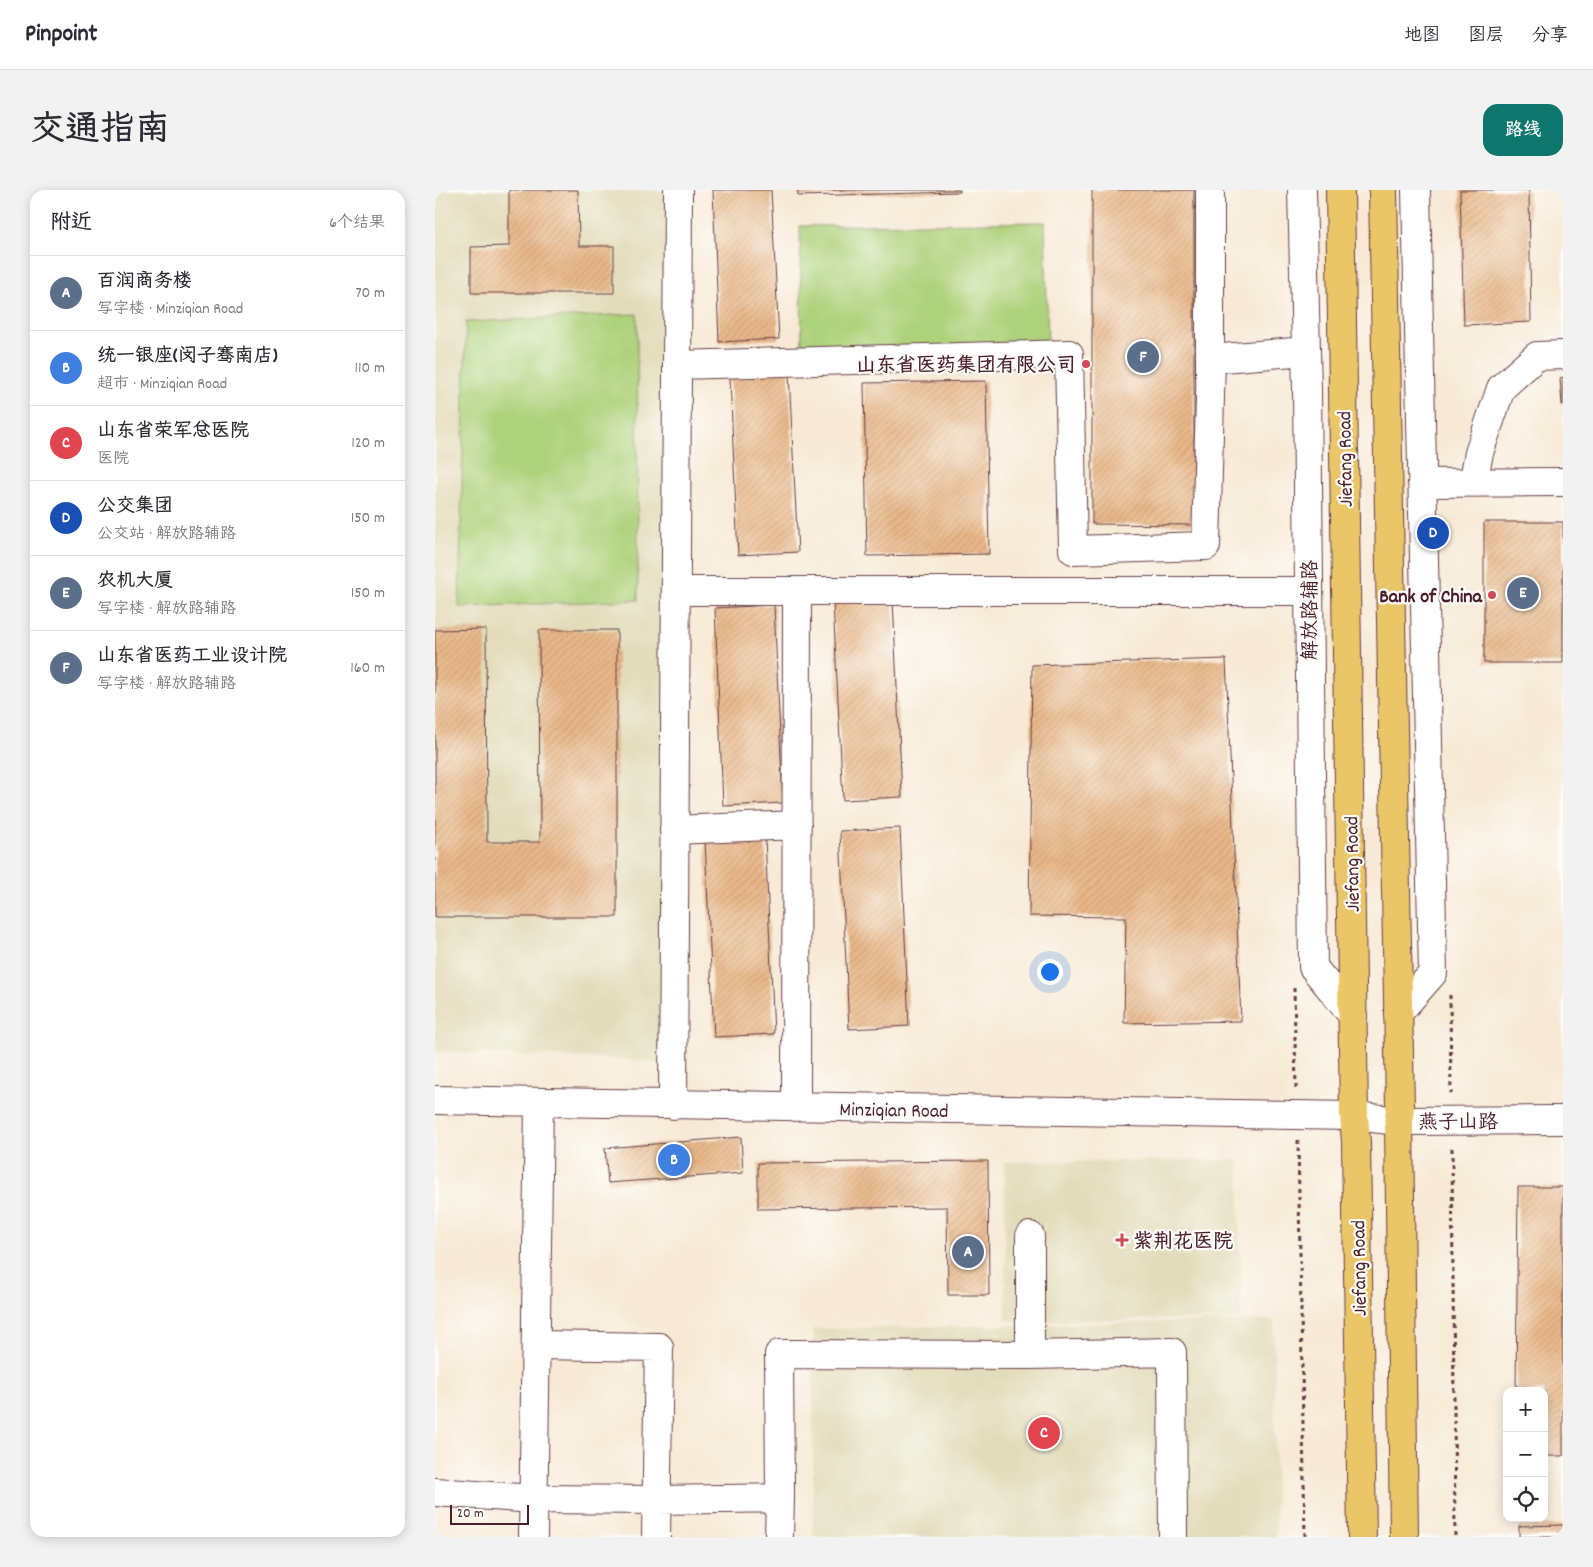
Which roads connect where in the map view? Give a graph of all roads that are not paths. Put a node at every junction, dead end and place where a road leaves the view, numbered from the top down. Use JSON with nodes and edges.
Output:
{"nodes":[{"id":1,"x":678,"y":190,"type":"edge"},
{"id":2,"x":1210,"y":190,"type":"edge"},
{"id":3,"x":1302,"y":190,"type":"edge"},
{"id":4,"x":1340,"y":190,"type":"edge"},
{"id":5,"x":1383,"y":190,"type":"edge"},
{"id":6,"x":1415,"y":190,"type":"edge"},
{"id":7,"x":1306,"y":351,"type":"junction"},
{"id":8,"x":1563,"y":355,"type":"edge"},
{"id":9,"x":677,"y":365,"type":"junction"},
{"id":10,"x":1210,"y":380,"type":"junction"},
{"id":11,"x":1563,"y":464,"type":"edge"},
{"id":12,"x":1474,"y":475,"type":"junction"},
{"id":13,"x":1563,"y":482,"type":"edge"},
{"id":14,"x":1422,"y":483,"type":"junction"},
{"id":15,"x":676,"y":591,"type":"junction"},
{"id":16,"x":797,"y":591,"type":"junction"},
{"id":17,"x":1309,"y":592,"type":"junction"},
{"id":18,"x":797,"y":825,"type":"junction"},
{"id":19,"x":674,"y":830,"type":"junction"},
{"id":20,"x":1398,"y":1014,"type":"junction"},
{"id":21,"x":1353,"y":1016,"type":"junction"},
{"id":22,"x":435,"y":1100,"type":"edge"},
{"id":23,"x":539,"y":1102,"type":"junction"},
{"id":24,"x":673,"y":1105,"type":"junction"},
{"id":25,"x":1563,"y":1106,"type":"edge"},
{"id":26,"x":796,"y":1107,"type":"junction"},
{"id":27,"x":1399,"y":1114,"type":"junction"},
{"id":28,"x":1354,"y":1116,"type":"junction"},
{"id":29,"x":1563,"y":1120,"type":"edge"},
{"id":30,"x":1030,"y":1236,"type":"dead end"},
{"id":31,"x":536,"y":1345,"type":"junction"},
{"id":32,"x":1030,"y":1355,"type":"junction"},
{"id":33,"x":435,"y":1492,"type":"edge"},
{"id":34,"x":780,"y":1498,"type":"junction"},
{"id":35,"x":534,"y":1499,"type":"junction"},
{"id":36,"x":657,"y":1500,"type":"junction"},
{"id":37,"x":533,"y":1537,"type":"edge"},
{"id":38,"x":656,"y":1537,"type":"edge"},
{"id":39,"x":779,"y":1537,"type":"edge"},
{"id":40,"x":1173,"y":1537,"type":"edge"},
{"id":41,"x":1362,"y":1537,"type":"edge"},
{"id":42,"x":1404,"y":1537,"type":"edge"}],
"edges":[{"from":1,"to":9,"type":"street"},
{"from":2,"to":10,"type":"street"},
{"from":3,"to":7,"type":"street","name":"解放路辅路"},
{"from":4,"to":21,"type":"main road","name":"Jiefang Road"},
{"from":5,"to":20,"type":"main road"},
{"from":6,"to":14,"type":"street"},
{"from":7,"to":10,"type":"street"},
{"from":7,"to":17,"type":"street","name":"解放路辅路"},
{"from":8,"to":12,"type":"street"},
{"from":9,"to":10,"type":"street"},
{"from":9,"to":15,"type":"street"},
{"from":11,"to":12,"type":"street"},
{"from":12,"to":13,"type":"street"},
{"from":12,"to":14,"type":"street"},
{"from":14,"to":20,"type":"street"},
{"from":15,"to":16,"type":"street"},
{"from":15,"to":19,"type":"street"},
{"from":16,"to":17,"type":"street"},
{"from":16,"to":18,"type":"street"},
{"from":17,"to":21,"type":"street","name":"解放路辅路"},
{"from":18,"to":19,"type":"street"},
{"from":18,"to":26,"type":"street"},
{"from":19,"to":24,"type":"street"},
{"from":20,"to":27,"type":"main road"},
{"from":21,"to":28,"type":"main road","name":"Jiefang Road"},
{"from":22,"to":23,"type":"street","name":"Minziqian Road"},
{"from":23,"to":24,"type":"street","name":"Minziqian Road"},
{"from":23,"to":31,"type":"street"},
{"from":24,"to":26,"type":"street","name":"Minziqian Road"},
{"from":25,"to":27,"type":"street"},
{"from":26,"to":28,"type":"street","name":"Minziqian Road"},
{"from":27,"to":28,"type":"street","name":"燕子山路"},
{"from":27,"to":29,"type":"street","name":"燕子山路"},
{"from":27,"to":42,"type":"main road"},
{"from":28,"to":41,"type":"main road","name":"Jiefang Road"},
{"from":30,"to":32,"type":"street"},
{"from":31,"to":35,"type":"street"},
{"from":31,"to":36,"type":"street"},
{"from":32,"to":34,"type":"street"},
{"from":32,"to":40,"type":"street"},
{"from":33,"to":35,"type":"street"},
{"from":34,"to":36,"type":"street"},
{"from":34,"to":39,"type":"street"},
{"from":35,"to":36,"type":"street"},
{"from":35,"to":37,"type":"street"},
{"from":36,"to":38,"type":"street"}]}
